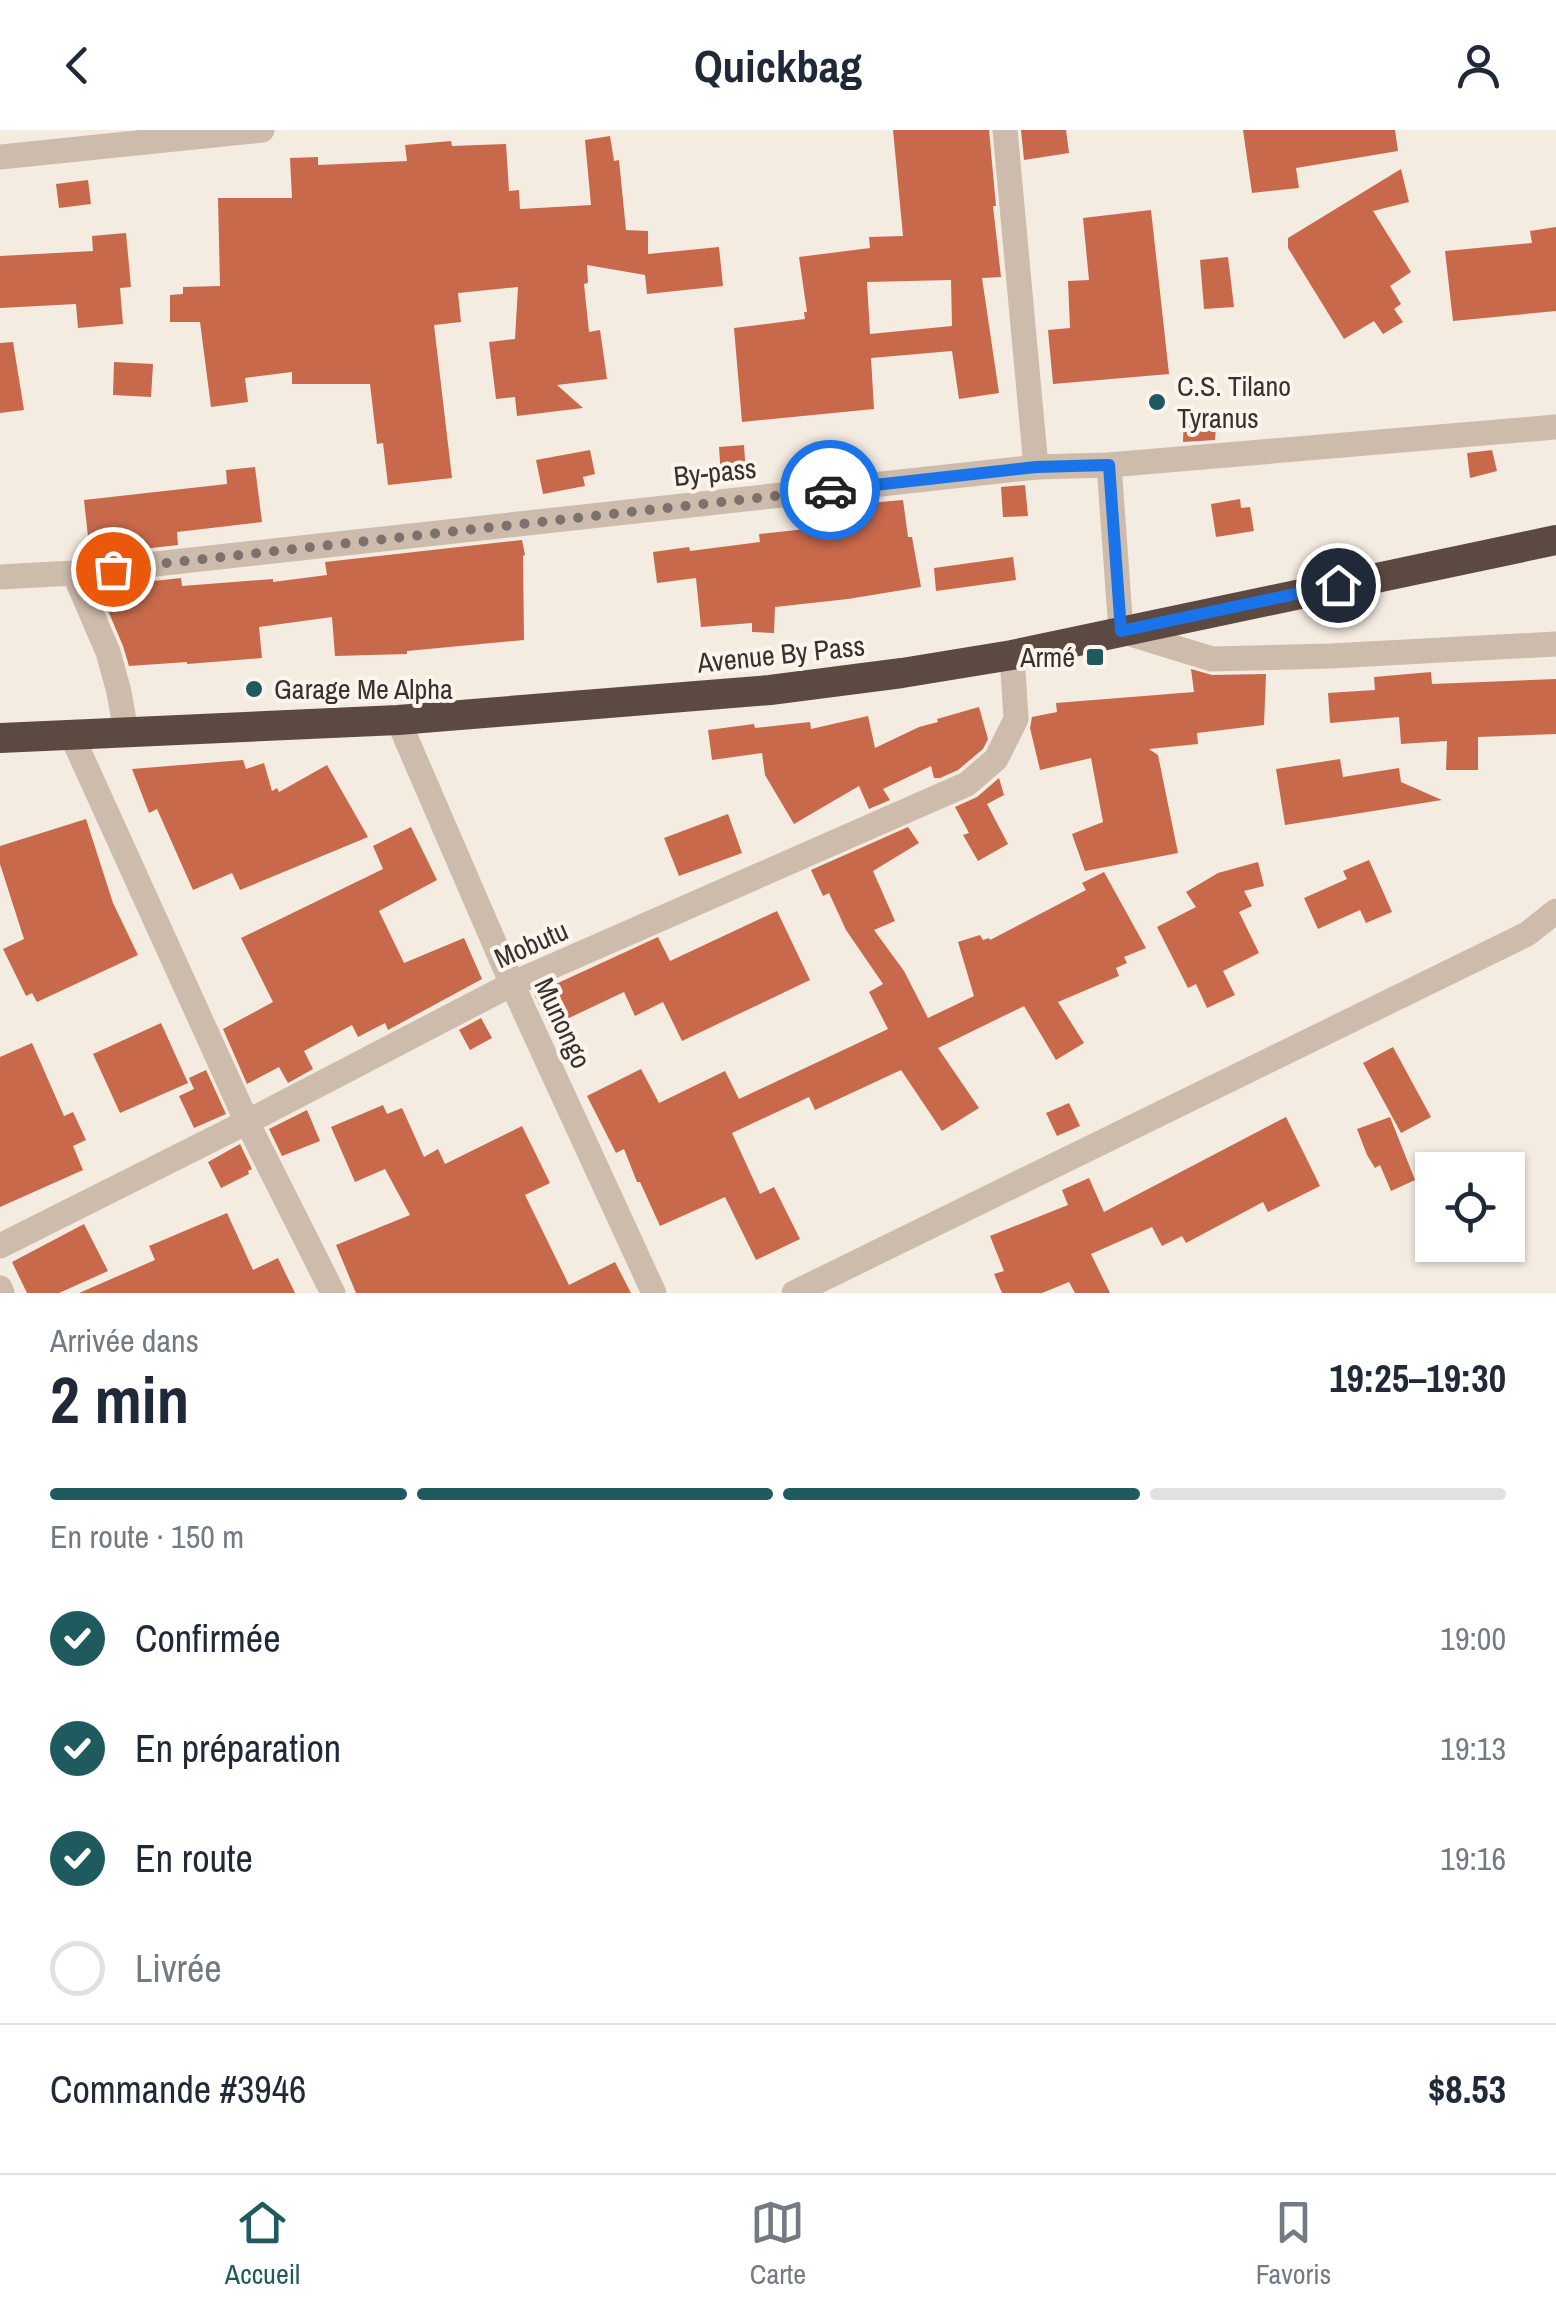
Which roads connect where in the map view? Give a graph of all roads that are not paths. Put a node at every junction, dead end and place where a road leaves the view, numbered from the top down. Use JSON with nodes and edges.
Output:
{"nodes":[{"id":1,"x":262,"y":130,"type":"edge"},
{"id":2,"x":1005,"y":130,"type":"edge"},
{"id":3,"x":0,"y":157,"type":"edge"},
{"id":4,"x":1556,"y":427,"type":"edge"},
{"id":5,"x":1109,"y":465,"type":"junction"},
{"id":6,"x":1036,"y":467,"type":"junction"},
{"id":7,"x":1556,"y":540,"type":"edge"},
{"id":8,"x":74,"y":573,"type":"junction"},
{"id":9,"x":0,"y":578,"type":"edge"},
{"id":10,"x":1121,"y":631,"type":"junction"},
{"id":11,"x":1556,"y":644,"type":"edge"},
{"id":12,"x":1012,"y":655,"type":"junction"},
{"id":13,"x":398,"y":720,"type":"junction"},
{"id":14,"x":126,"y":732,"type":"junction"},
{"id":15,"x":71,"y":734,"type":"junction"},
{"id":16,"x":0,"y":738,"type":"edge"},
{"id":17,"x":1556,"y":911,"type":"edge"},
{"id":18,"x":512,"y":984,"type":"junction"},
{"id":19,"x":247,"y":1122,"type":"junction"},
{"id":20,"x":0,"y":1246,"type":"edge"},
{"id":21,"x":333,"y":1293,"type":"edge"},
{"id":22,"x":654,"y":1293,"type":"edge"},
{"id":23,"x":794,"y":1293,"type":"edge"}],
"edges":[{"from":1,"to":3,"type":"street"},
{"from":2,"to":6,"type":"street"},
{"from":4,"to":5,"type":"street","name":"By-pass"},
{"from":5,"to":6,"type":"street","name":"By-pass"},
{"from":5,"to":10,"type":"street"},
{"from":6,"to":8,"type":"street","name":"By-pass"},
{"from":7,"to":10,"type":"highway","name":"Avenue By Pass"},
{"from":8,"to":9,"type":"street","name":"By-pass"},
{"from":8,"to":14,"type":"street"},
{"from":10,"to":11,"type":"street"},
{"from":10,"to":12,"type":"highway","name":"Avenue By Pass"},
{"from":12,"to":13,"type":"highway","name":"Avenue By Pass"},
{"from":12,"to":18,"type":"street","name":"Mobutu"},
{"from":13,"to":14,"type":"highway","name":"Avenue By Pass"},
{"from":13,"to":18,"type":"street","name":"Munongo"},
{"from":14,"to":15,"type":"highway","name":"Avenue By Pass"},
{"from":15,"to":16,"type":"highway","name":"Avenue By Pass"},
{"from":15,"to":19,"type":"street"},
{"from":17,"to":23,"type":"street"},
{"from":18,"to":19,"type":"street","name":"Mobutu"},
{"from":18,"to":22,"type":"street","name":"Munongo"},
{"from":19,"to":20,"type":"street","name":"Mobutu"},
{"from":19,"to":21,"type":"street"}]}
